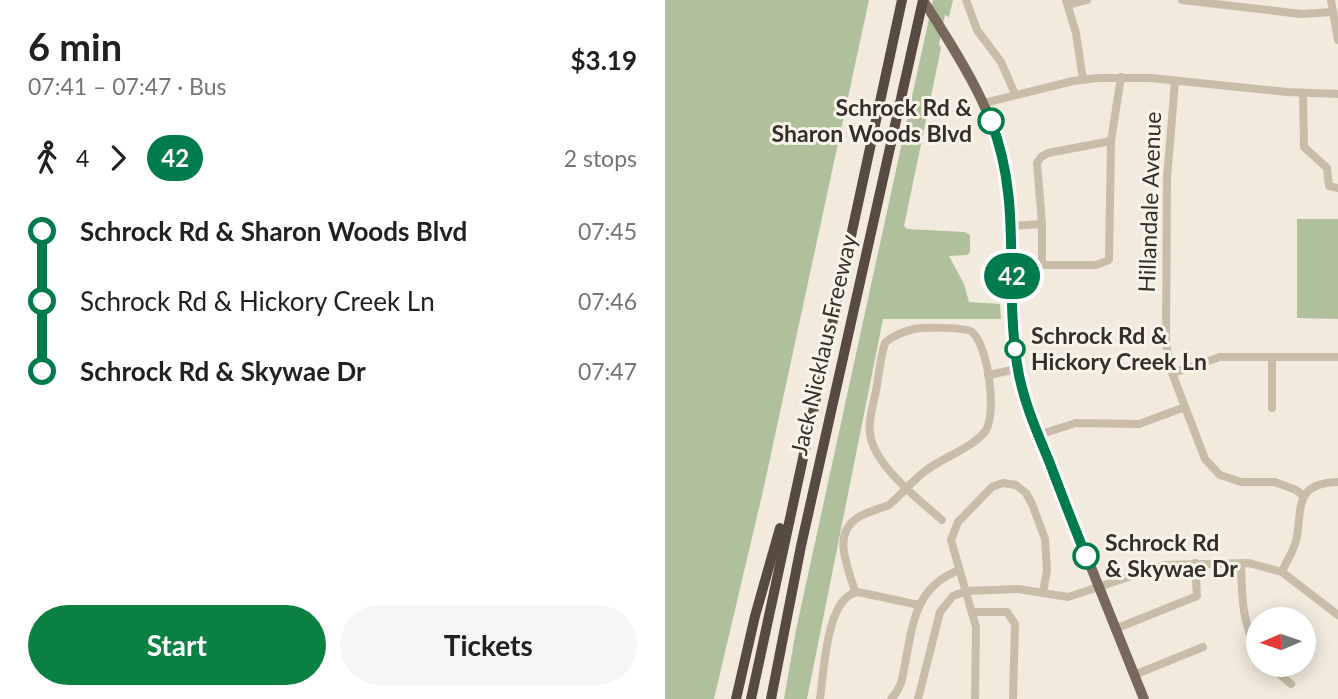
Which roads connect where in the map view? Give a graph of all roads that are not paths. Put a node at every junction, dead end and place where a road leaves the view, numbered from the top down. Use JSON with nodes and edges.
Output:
{"nodes":[{"id":1,"x":902,"y":0,"type":"edge"},
{"id":2,"x":923,"y":0,"type":"edge"},
{"id":3,"x":966,"y":0,"type":"edge"},
{"id":4,"x":1087,"y":0,"type":"edge"},
{"id":5,"x":1182,"y":0,"type":"edge"},
{"id":6,"x":1331,"y":0,"type":"edge"},
{"id":7,"x":1067,"y":3,"type":"edge"},
{"id":8,"x":1240,"y":3,"type":"edge"},
{"id":9,"x":1333,"y":12,"type":"junction"},
{"id":10,"x":1338,"y":40,"type":"edge"},
{"id":11,"x":1121,"y":78,"type":"junction"},
{"id":12,"x":1083,"y":80,"type":"junction"},
{"id":13,"x":1175,"y":81,"type":"junction"},
{"id":14,"x":1303,"y":93,"type":"junction"},
{"id":15,"x":1015,"y":94,"type":"junction"},
{"id":16,"x":1338,"y":94,"type":"edge"},
{"id":17,"x":984,"y":103,"type":"junction"},
{"id":18,"x":1111,"y":141,"type":"junction"},
{"id":19,"x":1338,"y":188,"type":"edge"},
{"id":20,"x":1042,"y":224,"type":"junction"},
{"id":21,"x":1012,"y":226,"type":"junction"},
{"id":22,"x":1272,"y":357,"type":"junction"},
{"id":23,"x":1338,"y":357,"type":"edge"},
{"id":24,"x":1017,"y":369,"type":"junction"},
{"id":25,"x":1173,"y":373,"type":"junction"},
{"id":26,"x":988,"y":375,"type":"junction"},
{"id":27,"x":1185,"y":407,"type":"junction"},
{"id":28,"x":1272,"y":408,"type":"dead end"},
{"id":29,"x":1038,"y":435,"type":"junction"},
{"id":30,"x":802,"y":458,"type":"junction"},
{"id":31,"x":1338,"y":482,"type":"edge"},
{"id":32,"x":907,"y":488,"type":"junction"},
{"id":33,"x":1304,"y":496,"type":"junction"},
{"id":34,"x":942,"y":520,"type":"dead end"},
{"id":35,"x":1195,"y":563,"type":"junction"},
{"id":36,"x":1241,"y":563,"type":"junction"},
{"id":37,"x":959,"y":570,"type":"junction"},
{"id":38,"x":1282,"y":572,"type":"junction"},
{"id":39,"x":1099,"y":588,"type":"junction"},
{"id":40,"x":966,"y":591,"type":"junction"},
{"id":41,"x":855,"y":592,"type":"junction"},
{"id":42,"x":1043,"y":593,"type":"junction"},
{"id":43,"x":919,"y":605,"type":"junction"},
{"id":44,"x":972,"y":612,"type":"junction"},
{"id":45,"x":1338,"y":615,"type":"edge"},
{"id":46,"x":1246,"y":622,"type":"edge"},
{"id":47,"x":1115,"y":629,"type":"junction"},
{"id":48,"x":1203,"y":647,"type":"dead end"},
{"id":49,"x":1134,"y":675,"type":"junction"},
{"id":50,"x":1283,"y":677,"type":"edge"},
{"id":51,"x":1291,"y":684,"type":"dead end"},
{"id":52,"x":736,"y":699,"type":"edge"},
{"id":53,"x":751,"y":699,"type":"edge"},
{"id":54,"x":772,"y":699,"type":"edge"},
{"id":55,"x":820,"y":699,"type":"edge"},
{"id":56,"x":891,"y":699,"type":"edge"},
{"id":57,"x":918,"y":699,"type":"edge"},
{"id":58,"x":975,"y":699,"type":"edge"},
{"id":59,"x":1013,"y":699,"type":"edge"},
{"id":60,"x":1144,"y":699,"type":"edge"}],
"edges":[{"from":1,"to":30,"type":"highway","name":"Jack Nicklaus Freeway"},
{"from":2,"to":17,"type":"main road"},
{"from":2,"to":54,"type":"highway","name":"Jack Nicklaus Freeway"},
{"from":3,"to":15,"type":"street"},
{"from":4,"to":7,"type":"street"},
{"from":5,"to":8,"type":"street"},
{"from":6,"to":9,"type":"street"},
{"from":7,"to":12,"type":"street"},
{"from":8,"to":9,"type":"street"},
{"from":9,"to":10,"type":"street"},
{"from":11,"to":12,"type":"street"},
{"from":11,"to":13,"type":"street"},
{"from":11,"to":18,"type":"street"},
{"from":12,"to":15,"type":"street"},
{"from":13,"to":14,"type":"street"},
{"from":13,"to":25,"type":"street","name":"Hillandale Avenue"},
{"from":14,"to":16,"type":"street"},
{"from":14,"to":19,"type":"street"},
{"from":15,"to":17,"type":"street"},
{"from":17,"to":21,"type":"main road"},
{"from":18,"to":20,"type":"street"},
{"from":18,"to":20,"type":"street"},
{"from":20,"to":21,"type":"street"},
{"from":21,"to":24,"type":"main road"},
{"from":22,"to":23,"type":"street"},
{"from":22,"to":25,"type":"street"},
{"from":22,"to":28,"type":"street"},
{"from":24,"to":26,"type":"street"},
{"from":24,"to":29,"type":"main road"},
{"from":25,"to":27,"type":"street","name":"Hillandale Avenue"},
{"from":26,"to":32,"type":"street"},
{"from":26,"to":32,"type":"street"},
{"from":27,"to":29,"type":"street"},
{"from":27,"to":33,"type":"street","name":"Hillandale Avenue"},
{"from":29,"to":39,"type":"main road"},
{"from":30,"to":52,"type":"highway"},
{"from":30,"to":53,"type":"highway","name":"Jack Nicklaus Freeway"},
{"from":31,"to":33,"type":"street"},
{"from":32,"to":34,"type":"street"},
{"from":32,"to":41,"type":"street"},
{"from":33,"to":38,"type":"street"},
{"from":35,"to":36,"type":"street"},
{"from":35,"to":39,"type":"street"},
{"from":35,"to":47,"type":"street"},
{"from":36,"to":38,"type":"street"},
{"from":36,"to":46,"type":"street"},
{"from":37,"to":40,"type":"street"},
{"from":37,"to":42,"type":"street"},
{"from":37,"to":43,"type":"street"},
{"from":38,"to":45,"type":"street"},
{"from":39,"to":42,"type":"street"},
{"from":39,"to":47,"type":"main road"},
{"from":40,"to":42,"type":"street"},
{"from":40,"to":44,"type":"street"},
{"from":40,"to":57,"type":"street"},
{"from":41,"to":43,"type":"street"},
{"from":41,"to":55,"type":"street"},
{"from":43,"to":56,"type":"street"},
{"from":44,"to":58,"type":"street"},
{"from":44,"to":59,"type":"street"},
{"from":47,"to":49,"type":"main road"},
{"from":48,"to":49,"type":"street"},
{"from":49,"to":60,"type":"main road"},
{"from":50,"to":51,"type":"street"}]}
